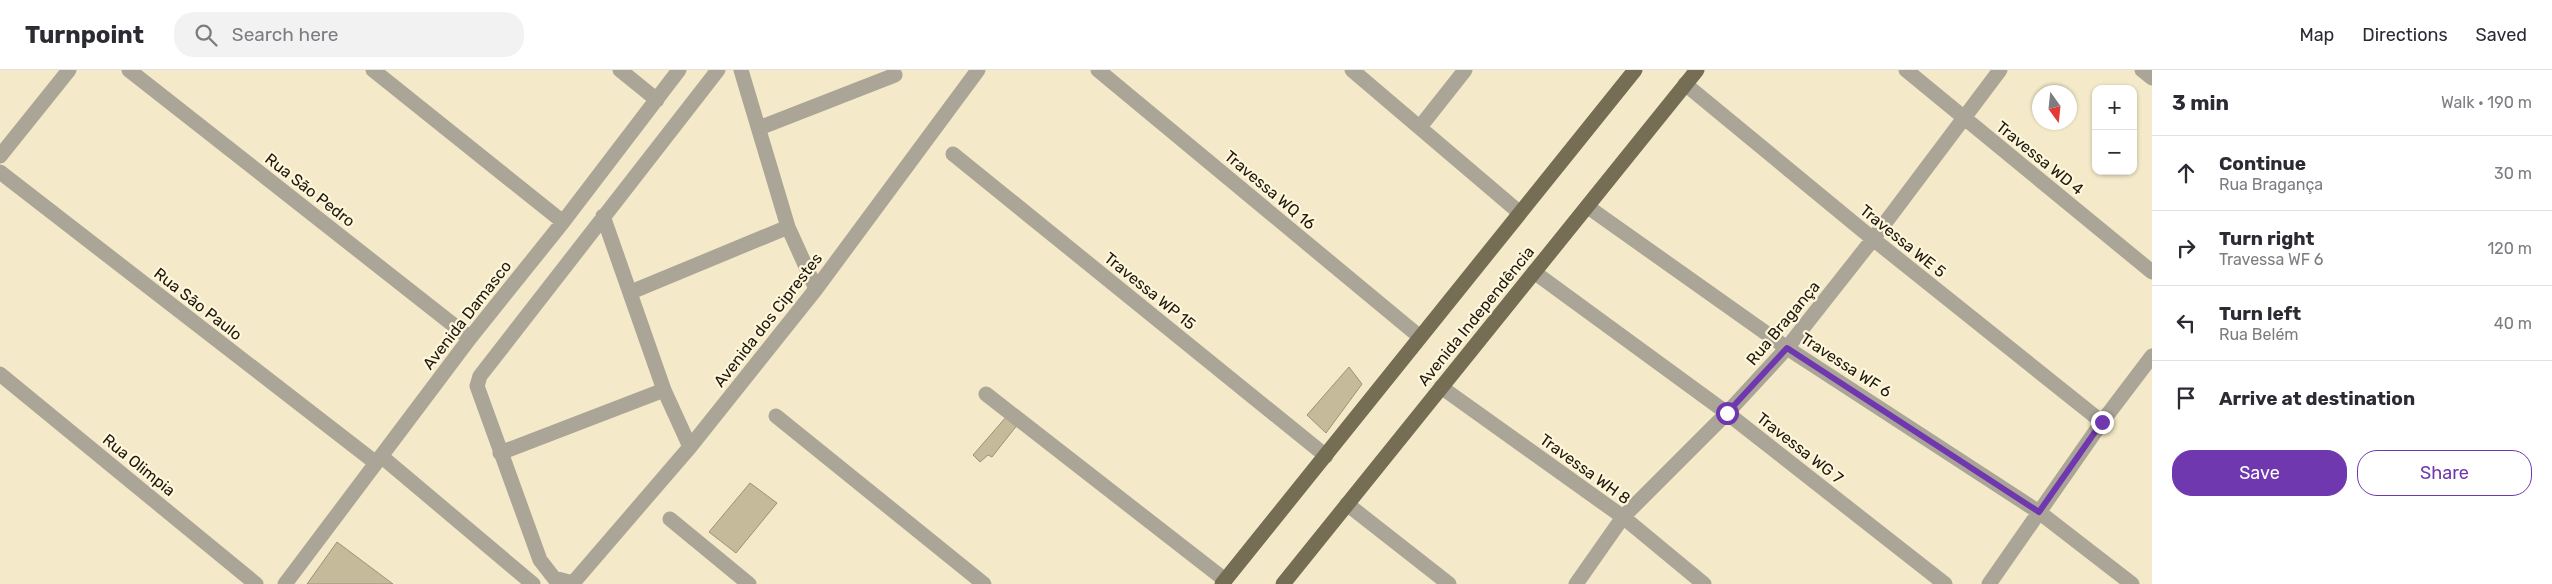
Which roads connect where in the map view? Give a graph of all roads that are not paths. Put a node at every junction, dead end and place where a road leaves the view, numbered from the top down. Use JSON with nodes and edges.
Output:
{"nodes":[{"id":1,"x":69,"y":70,"type":"edge"},
{"id":2,"x":129,"y":70,"type":"edge"},
{"id":3,"x":373,"y":70,"type":"edge"},
{"id":4,"x":620,"y":70,"type":"edge"},
{"id":5,"x":679,"y":70,"type":"edge"},
{"id":6,"x":718,"y":70,"type":"edge"},
{"id":7,"x":741,"y":70,"type":"edge"},
{"id":8,"x":978,"y":70,"type":"edge"},
{"id":9,"x":1098,"y":70,"type":"edge"},
{"id":10,"x":1352,"y":70,"type":"edge"},
{"id":11,"x":1465,"y":70,"type":"edge"},
{"id":12,"x":1635,"y":70,"type":"edge"},
{"id":13,"x":1697,"y":70,"type":"edge"},
{"id":14,"x":1906,"y":70,"type":"edge"},
{"id":15,"x":2000,"y":70,"type":"edge"},
{"id":16,"x":2142,"y":70,"type":"edge"},
{"id":17,"x":895,"y":75,"type":"dead end"},
{"id":18,"x":2152,"y":78,"type":"edge"},
{"id":19,"x":1685,"y":84,"type":"junction"},
{"id":20,"x":657,"y":100,"type":"junction"},
{"id":21,"x":1963,"y":119,"type":"junction"},
{"id":22,"x":758,"y":128,"type":"junction"},
{"id":23,"x":1420,"y":128,"type":"junction"},
{"id":24,"x":953,"y":154,"type":"dead end"},
{"id":25,"x":0,"y":156,"type":"edge"},
{"id":26,"x":0,"y":172,"type":"edge"},
{"id":27,"x":1588,"y":207,"type":"junction"},
{"id":28,"x":1520,"y":213,"type":"junction"},
{"id":29,"x":603,"y":216,"type":"junction"},
{"id":30,"x":563,"y":222,"type":"junction"},
{"id":31,"x":788,"y":227,"type":"junction"},
{"id":32,"x":1873,"y":240,"type":"junction"},
{"id":33,"x":1534,"y":272,"type":"junction"},
{"id":34,"x":2152,"y":272,"type":"edge"},
{"id":35,"x":816,"y":289,"type":"junction"},
{"id":36,"x":630,"y":292,"type":"junction"},
{"id":37,"x":1420,"y":337,"type":"junction"},
{"id":38,"x":470,"y":338,"type":"junction"},
{"id":39,"x":1787,"y":348,"type":"junction"},
{"id":40,"x":2152,"y":356,"type":"edge"},
{"id":41,"x":0,"y":374,"type":"edge"},
{"id":42,"x":1441,"y":387,"type":"junction"},
{"id":43,"x":664,"y":390,"type":"junction"},
{"id":44,"x":986,"y":394,"type":"dead end"},
{"id":45,"x":1727,"y":413,"type":"junction"},
{"id":46,"x":776,"y":416,"type":"dead end"},
{"id":47,"x":2102,"y":422,"type":"junction"},
{"id":48,"x":690,"y":447,"type":"junction"},
{"id":49,"x":500,"y":453,"type":"junction"},
{"id":50,"x":1326,"y":456,"type":"junction"},
{"id":51,"x":378,"y":459,"type":"junction"},
{"id":52,"x":1347,"y":504,"type":"junction"},
{"id":53,"x":2039,"y":512,"type":"junction"},
{"id":54,"x":1623,"y":517,"type":"junction"},
{"id":55,"x":670,"y":518,"type":"dead end"},
{"id":56,"x":1224,"y":582,"type":"edge"},
{"id":57,"x":256,"y":584,"type":"edge"},
{"id":58,"x":285,"y":584,"type":"edge"},
{"id":59,"x":534,"y":584,"type":"edge"},
{"id":60,"x":749,"y":584,"type":"edge"},
{"id":61,"x":984,"y":584,"type":"edge"},
{"id":62,"x":1282,"y":584,"type":"edge"},
{"id":63,"x":1448,"y":584,"type":"edge"},
{"id":64,"x":1576,"y":584,"type":"edge"},
{"id":65,"x":1704,"y":584,"type":"edge"},
{"id":66,"x":1944,"y":584,"type":"edge"},
{"id":67,"x":1989,"y":584,"type":"edge"},
{"id":68,"x":2132,"y":584,"type":"edge"}],
"edges":[{"from":1,"to":25,"type":"street"},
{"from":2,"to":38,"type":"street","name":"Rua São Pedro"},
{"from":3,"to":30,"type":"street"},
{"from":4,"to":20,"type":"street"},
{"from":5,"to":20,"type":"street","name":"Avenida Damasco"},
{"from":6,"to":29,"type":"street"},
{"from":7,"to":22,"type":"street"},
{"from":8,"to":35,"type":"street","name":"Avenida dos Ciprestes"},
{"from":9,"to":37,"type":"street","name":"Travessa WQ 16"},
{"from":10,"to":23,"type":"street"},
{"from":11,"to":23,"type":"street"},
{"from":12,"to":28,"type":"main road","name":"Avenida Independência"},
{"from":13,"to":19,"type":"main road","name":"Avenida Independência"},
{"from":14,"to":21,"type":"street","name":"Travessa WD 4"},
{"from":15,"to":21,"type":"street","name":"Rua Bragança"},
{"from":16,"to":18,"type":"street"},
{"from":17,"to":22,"type":"street"},
{"from":19,"to":27,"type":"main road","name":"Avenida Independência"},
{"from":19,"to":32,"type":"street","name":"Travessa WE 5"},
{"from":20,"to":30,"type":"street","name":"Avenida Damasco"},
{"from":21,"to":32,"type":"street","name":"Rua Bragança"},
{"from":21,"to":34,"type":"street","name":"Travessa WD 4"},
{"from":22,"to":31,"type":"street"},
{"from":23,"to":28,"type":"street"},
{"from":24,"to":50,"type":"street","name":"Travessa WP 15"},
{"from":26,"to":51,"type":"street","name":"Rua São Paulo"},
{"from":27,"to":33,"type":"main road","name":"Avenida Independência"},
{"from":27,"to":39,"type":"street","name":"Travessa WF 6"},
{"from":28,"to":37,"type":"main road","name":"Avenida Independência"},
{"from":29,"to":36,"type":"street"},
{"from":29,"to":49,"type":"street"},
{"from":30,"to":38,"type":"street","name":"Avenida Damasco"},
{"from":31,"to":35,"type":"street"},
{"from":31,"to":36,"type":"street"},
{"from":32,"to":39,"type":"street","name":"Rua Bragança"},
{"from":32,"to":47,"type":"street","name":"Travessa WE 5"},
{"from":33,"to":42,"type":"main road","name":"Avenida Independência"},
{"from":33,"to":45,"type":"street","name":"Travessa WG 7"},
{"from":35,"to":48,"type":"street","name":"Avenida dos Ciprestes"},
{"from":36,"to":43,"type":"street"},
{"from":37,"to":50,"type":"main road","name":"Avenida Independência"},
{"from":38,"to":51,"type":"street","name":"Avenida Damasco"},
{"from":39,"to":45,"type":"street","name":"Rua Bragança"},
{"from":39,"to":53,"type":"street","name":"Travessa WF 6"},
{"from":40,"to":47,"type":"street"},
{"from":41,"to":57,"type":"street","name":"Rua Olimpia"},
{"from":42,"to":52,"type":"main road","name":"Avenida Independência"},
{"from":42,"to":54,"type":"street","name":"Travessa WH 8"},
{"from":43,"to":48,"type":"street"},
{"from":43,"to":49,"type":"street"},
{"from":44,"to":56,"type":"street"},
{"from":45,"to":54,"type":"street","name":"Rua Bragança"},
{"from":45,"to":66,"type":"street","name":"Travessa WG 7"},
{"from":46,"to":61,"type":"street"},
{"from":47,"to":53,"type":"street"},
{"from":48,"to":49,"type":"street","name":"Avenida dos Ciprestes"},
{"from":50,"to":56,"type":"main road","name":"Avenida Independência"},
{"from":51,"to":58,"type":"street","name":"Avenida Damasco"},
{"from":51,"to":59,"type":"street","name":"Rua São Paulo"},
{"from":52,"to":62,"type":"main road","name":"Avenida Independência"},
{"from":52,"to":63,"type":"street"},
{"from":53,"to":67,"type":"street"},
{"from":53,"to":68,"type":"street","name":"Travessa WF 6"},
{"from":54,"to":64,"type":"street","name":"Rua Bragança"},
{"from":54,"to":65,"type":"street","name":"Travessa WH 8"},
{"from":55,"to":60,"type":"street"}]}
